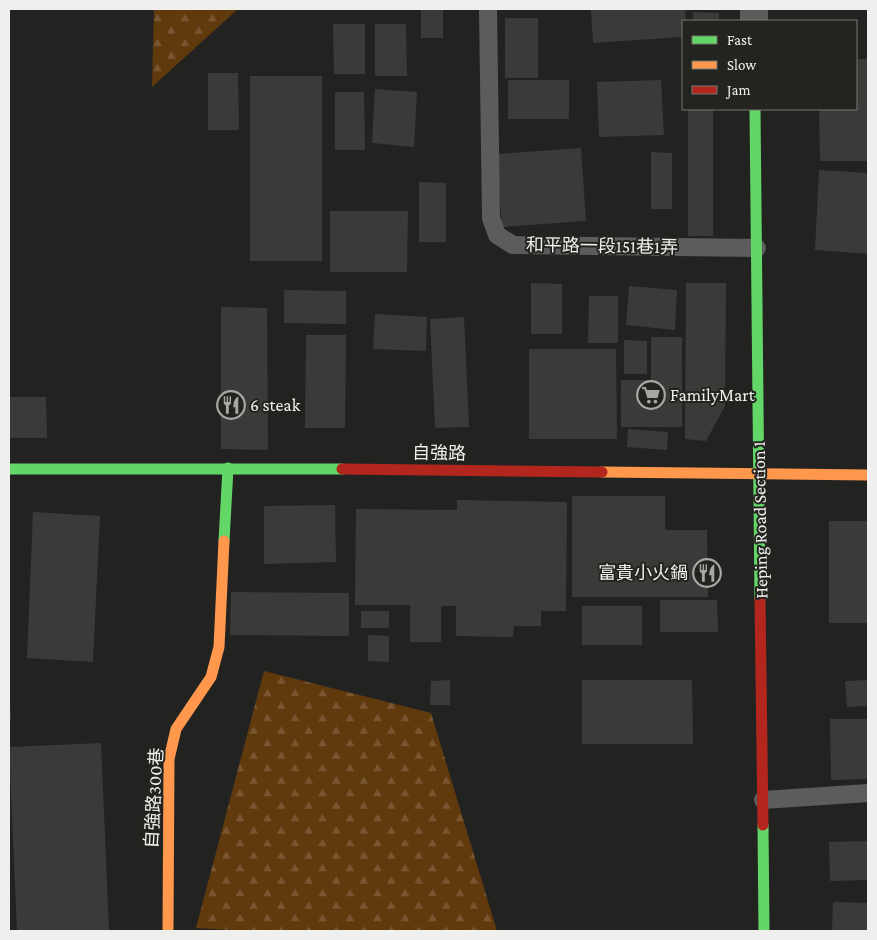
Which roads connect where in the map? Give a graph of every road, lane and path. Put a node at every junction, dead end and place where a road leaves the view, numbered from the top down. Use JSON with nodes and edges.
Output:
{"nodes":[{"id":1,"x":488,"y":9,"type":"edge"},
{"id":2,"x":755,"y":110,"type":"edge"},
{"id":3,"x":757,"y":248,"type":"junction"},
{"id":4,"x":228,"y":468,"type":"junction"},
{"id":5,"x":9,"y":469,"type":"edge"},
{"id":6,"x":760,"y":474,"type":"junction"},
{"id":7,"x":868,"y":475,"type":"edge"},
{"id":8,"x":868,"y":793,"type":"edge"},
{"id":9,"x":763,"y":800,"type":"junction"},
{"id":10,"x":168,"y":931,"type":"edge"},
{"id":11,"x":764,"y":931,"type":"edge"}],
"edges":[{"from":1,"to":3,"type":"lane","name":"和平路一段151巷1弄"},
{"from":2,"to":3,"type":"street","name":"Heping Road Section 1"},
{"from":3,"to":6,"type":"street","name":"Heping Road Section 1"},
{"from":4,"to":5,"type":"street","name":"自強路"},
{"from":4,"to":6,"type":"street","name":"自強路"},
{"from":4,"to":10,"type":"street","name":"自強路300巷"},
{"from":6,"to":7,"type":"street","name":"自強路"},
{"from":6,"to":9,"type":"street","name":"Heping Road Section 1"},
{"from":8,"to":9,"type":"lane"},
{"from":9,"to":11,"type":"street","name":"Heping Road Section 1"}]}
